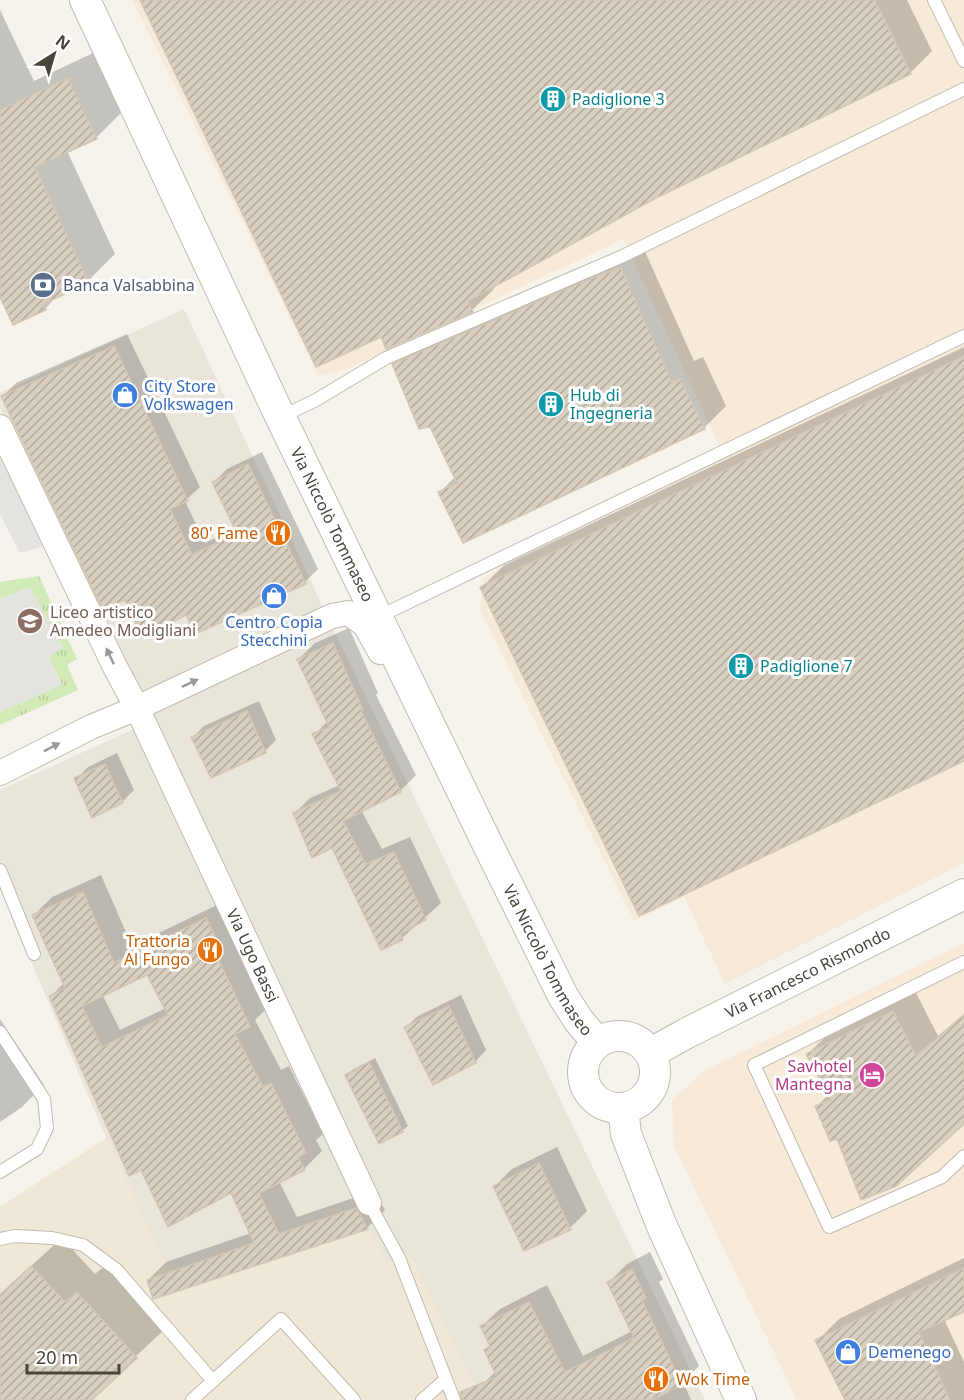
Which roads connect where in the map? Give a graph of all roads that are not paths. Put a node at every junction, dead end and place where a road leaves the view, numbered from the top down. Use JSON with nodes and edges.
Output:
{"nodes":[{"id":1,"x":85,"y":0,"type":"edge"},
{"id":2,"x":934,"y":0,"type":"edge"},
{"id":3,"x":964,"y":61,"type":"edge"},
{"id":4,"x":964,"y":89,"type":"edge"},
{"id":5,"x":964,"y":336,"type":"edge"},
{"id":6,"x":281,"y":417,"type":"junction"},
{"id":7,"x":0,"y":427,"type":"edge"},
{"id":8,"x":378,"y":617,"type":"junction"},
{"id":9,"x":403,"y":668,"type":"junction"},
{"id":10,"x":137,"y":708,"type":"junction"},
{"id":11,"x":0,"y":773,"type":"edge"},
{"id":12,"x":0,"y":870,"type":"edge"},
{"id":13,"x":964,"y":894,"type":"edge"},
{"id":14,"x":34,"y":954,"type":"dead end"},
{"id":15,"x":964,"y":962,"type":"edge"},
{"id":16,"x":0,"y":1032,"type":"edge"},
{"id":17,"x":597,"y":1042,"type":"junction"},
{"id":18,"x":651,"y":1053,"type":"junction"},
{"id":19,"x":623,"y":1108,"type":"junction"},
{"id":20,"x":964,"y":1156,"type":"edge"},
{"id":21,"x":0,"y":1172,"type":"edge"},
{"id":22,"x":369,"y":1203,"type":"joint"},
{"id":23,"x":0,"y":1239,"type":"edge"},
{"id":24,"x":445,"y":1380,"type":"junction"},
{"id":25,"x":213,"y":1381,"type":"junction"},
{"id":26,"x":192,"y":1400,"type":"edge"},
{"id":27,"x":354,"y":1400,"type":"edge"},
{"id":28,"x":422,"y":1400,"type":"edge"},
{"id":29,"x":454,"y":1400,"type":"edge"},
{"id":30,"x":741,"y":1400,"type":"edge"}],
"edges":[{"from":1,"to":6,"type":"street","name":"Via Niccolò Tommaseo"},
{"from":2,"to":3,"type":"lane"},
{"from":4,"to":6,"type":"lane"},
{"from":5,"to":8,"type":"lane"},
{"from":6,"to":8,"type":"street","name":"Via Niccolò Tommaseo"},
{"from":10,"to":7,"type":"street","name":"Via Ugo Bassi","one_way":true},
{"from":8,"to":9,"type":"street","name":"Via Niccolò Tommaseo"},
{"from":10,"to":9,"type":"street","one_way":true},
{"from":9,"to":17,"type":"street","name":"Via Niccolò Tommaseo"},
{"from":11,"to":10,"type":"street","one_way":true},
{"from":10,"to":22,"type":"street","name":"Via Ugo Bassi"},
{"from":12,"to":14,"type":"lane"},
{"from":13,"to":18,"type":"street","name":"Via Francesco Rismondo"},
{"from":15,"to":20,"type":"lane"},
{"from":16,"to":21,"type":"lane"},
{"from":17,"to":18,"type":"street","name":"Via Niccolò Tommaseo"},
{"from":17,"to":19,"type":"street","name":"Via Niccolò Tommaseo"},
{"from":18,"to":19,"type":"street"},
{"from":19,"to":30,"type":"street"},
{"from":22,"to":24,"type":"lane"},
{"from":23,"to":25,"type":"lane"},
{"from":24,"to":28,"type":"lane"},
{"from":24,"to":29,"type":"lane"},
{"from":25,"to":26,"type":"lane"},
{"from":25,"to":27,"type":"lane"}]}
